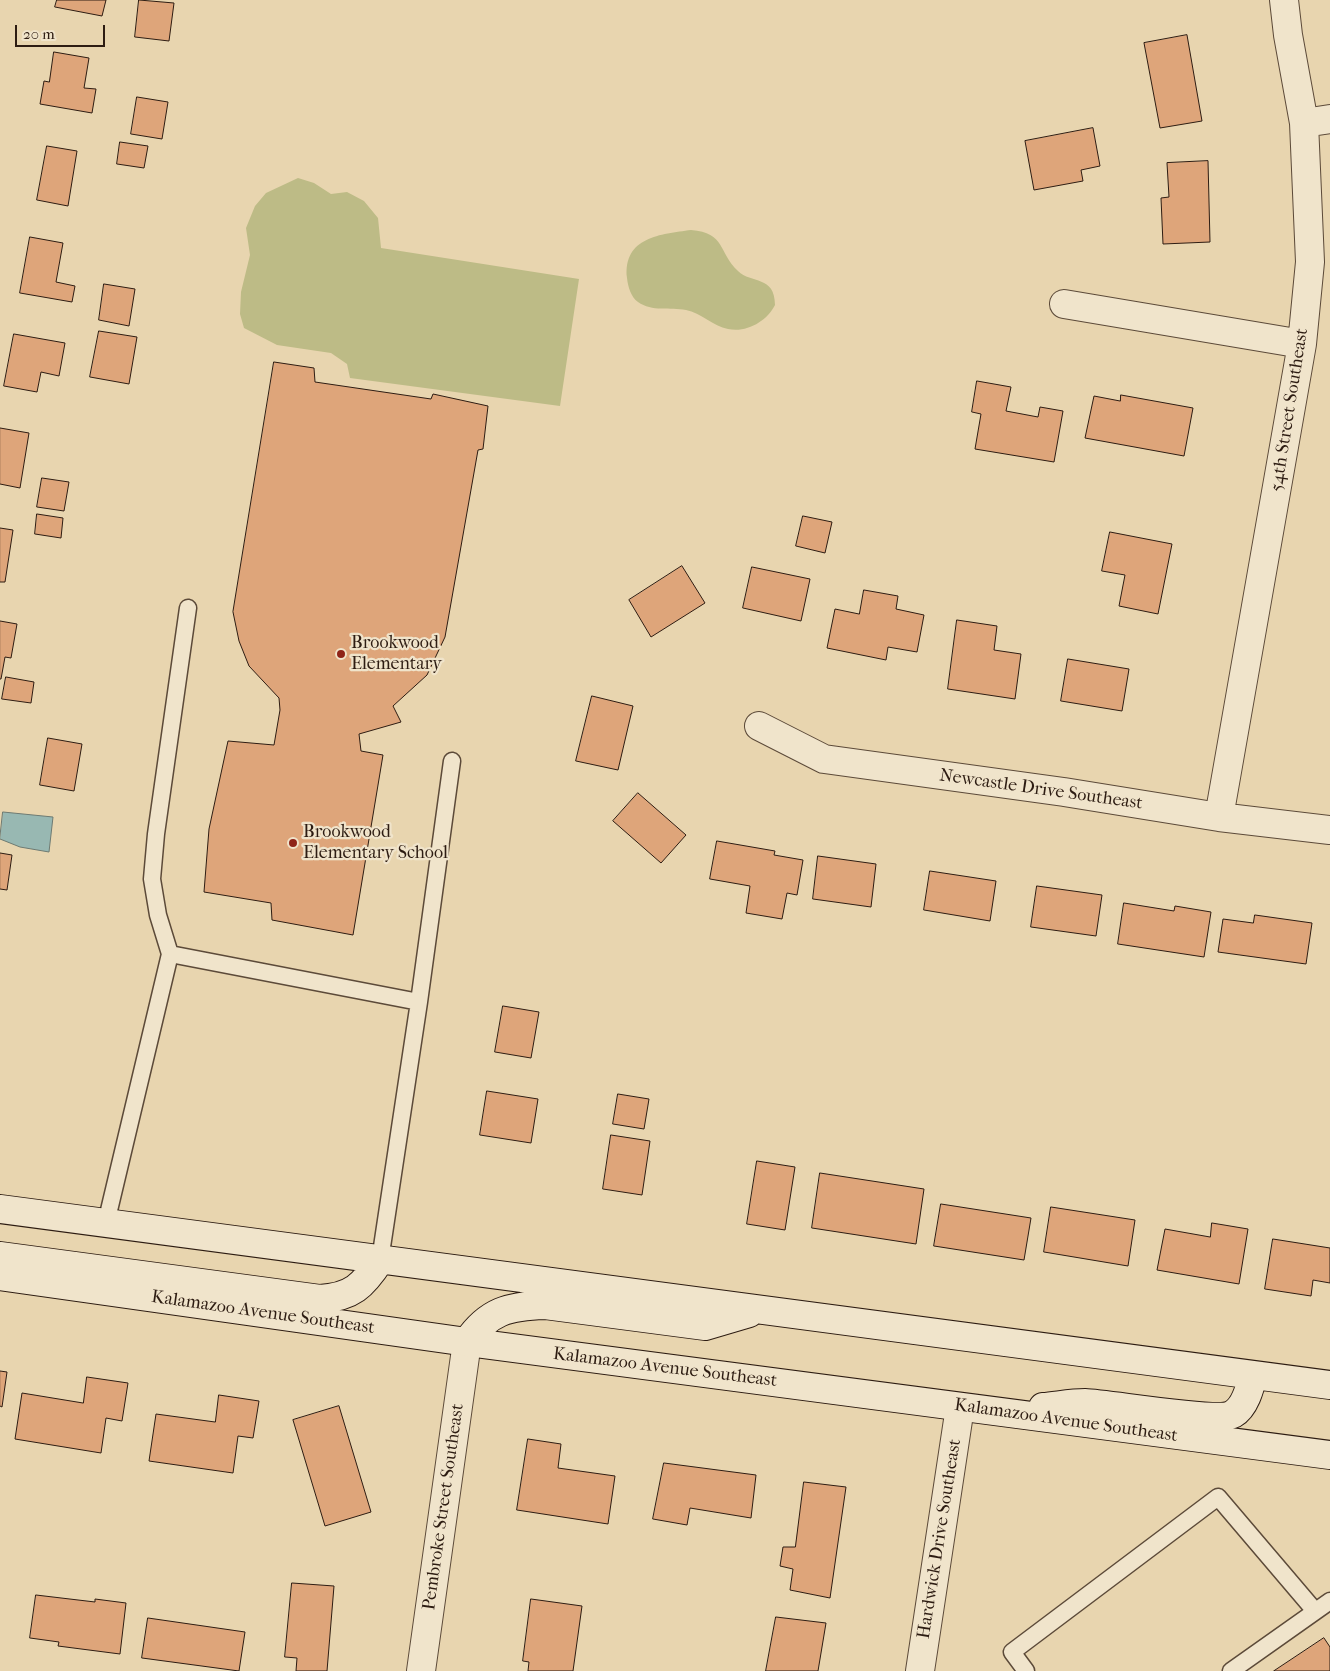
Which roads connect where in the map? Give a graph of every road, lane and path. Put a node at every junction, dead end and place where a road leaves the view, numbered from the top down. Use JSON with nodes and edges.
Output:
{"nodes":[{"id":1,"x":1284,"y":0,"type":"edge"},
{"id":2,"x":1317,"y":121,"type":"edge"},
{"id":3,"x":1064,"y":304,"type":"dead end"},
{"id":4,"x":1302,"y":344,"type":"junction"},
{"id":5,"x":188,"y":608,"type":"dead end"},
{"id":6,"x":759,"y":726,"type":"dead end"},
{"id":7,"x":452,"y":761,"type":"dead end"},
{"id":8,"x":1219,"y":817,"type":"junction"},
{"id":9,"x":1330,"y":830,"type":"edge"},
{"id":10,"x":170,"y":954,"type":"junction"},
{"id":11,"x":419,"y":1002,"type":"junction"},
{"id":12,"x":0,"y":1209,"type":"edge"},
{"id":13,"x":106,"y":1223,"type":"junction"},
{"id":14,"x":0,"y":1256,"type":"edge"},
{"id":15,"x":380,"y":1260,"type":"junction"},
{"id":16,"x":0,"y":1276,"type":"edge"},
{"id":17,"x":760,"y":1310,"type":"junction"},
{"id":18,"x":468,"y":1342,"type":"junction"},
{"id":19,"x":1253,"y":1375,"type":"junction"},
{"id":20,"x":1330,"y":1385,"type":"edge"},
{"id":21,"x":960,"y":1407,"type":"junction"},
{"id":22,"x":994,"y":1411,"type":"junction"},
{"id":23,"x":1330,"y":1455,"type":"edge"},
{"id":24,"x":1330,"y":1601,"type":"edge"},
{"id":25,"x":1315,"y":1612,"type":"junction"},
{"id":26,"x":421,"y":1671,"type":"edge"},
{"id":27,"x":920,"y":1671,"type":"edge"},
{"id":28,"x":1026,"y":1671,"type":"edge"},
{"id":29,"x":1231,"y":1671,"type":"edge"}],
"edges":[{"from":1,"to":2,"type":"main road","name":"54th Street Southeast"},
{"from":2,"to":4,"type":"main road","name":"54th Street Southeast"},
{"from":3,"to":4,"type":"main road"},
{"from":4,"to":8,"type":"main road","name":"54th Street Southeast"},
{"from":5,"to":10,"type":"lane"},
{"from":6,"to":8,"type":"main road","name":"Newcastle Drive Southeast"},
{"from":7,"to":11,"type":"lane"},
{"from":8,"to":9,"type":"main road","name":"Newcastle Drive Southeast"},
{"from":10,"to":11,"type":"lane"},
{"from":10,"to":13,"type":"lane"},
{"from":11,"to":15,"type":"lane"},
{"from":12,"to":13,"type":"main road"},
{"from":13,"to":15,"type":"main road"},
{"from":14,"to":15,"type":"main road"},
{"from":15,"to":17,"type":"main road"},
{"from":16,"to":18,"type":"main road","name":"Kalamazoo Avenue Southeast"},
{"from":17,"to":18,"type":"main road"},
{"from":17,"to":19,"type":"main road"},
{"from":18,"to":21,"type":"main road","name":"Kalamazoo Avenue Southeast"},
{"from":18,"to":26,"type":"main road","name":"Pembroke Street Southeast"},
{"from":19,"to":20,"type":"main road"},
{"from":19,"to":22,"type":"main road"},
{"from":21,"to":22,"type":"main road","name":"Kalamazoo Avenue Southeast"},
{"from":21,"to":27,"type":"main road","name":"Hardwick Drive Southeast"},
{"from":22,"to":23,"type":"main road","name":"Kalamazoo Avenue Southeast"},
{"from":24,"to":25,"type":"lane"},
{"from":25,"to":28,"type":"lane"},
{"from":25,"to":29,"type":"lane"}]}
